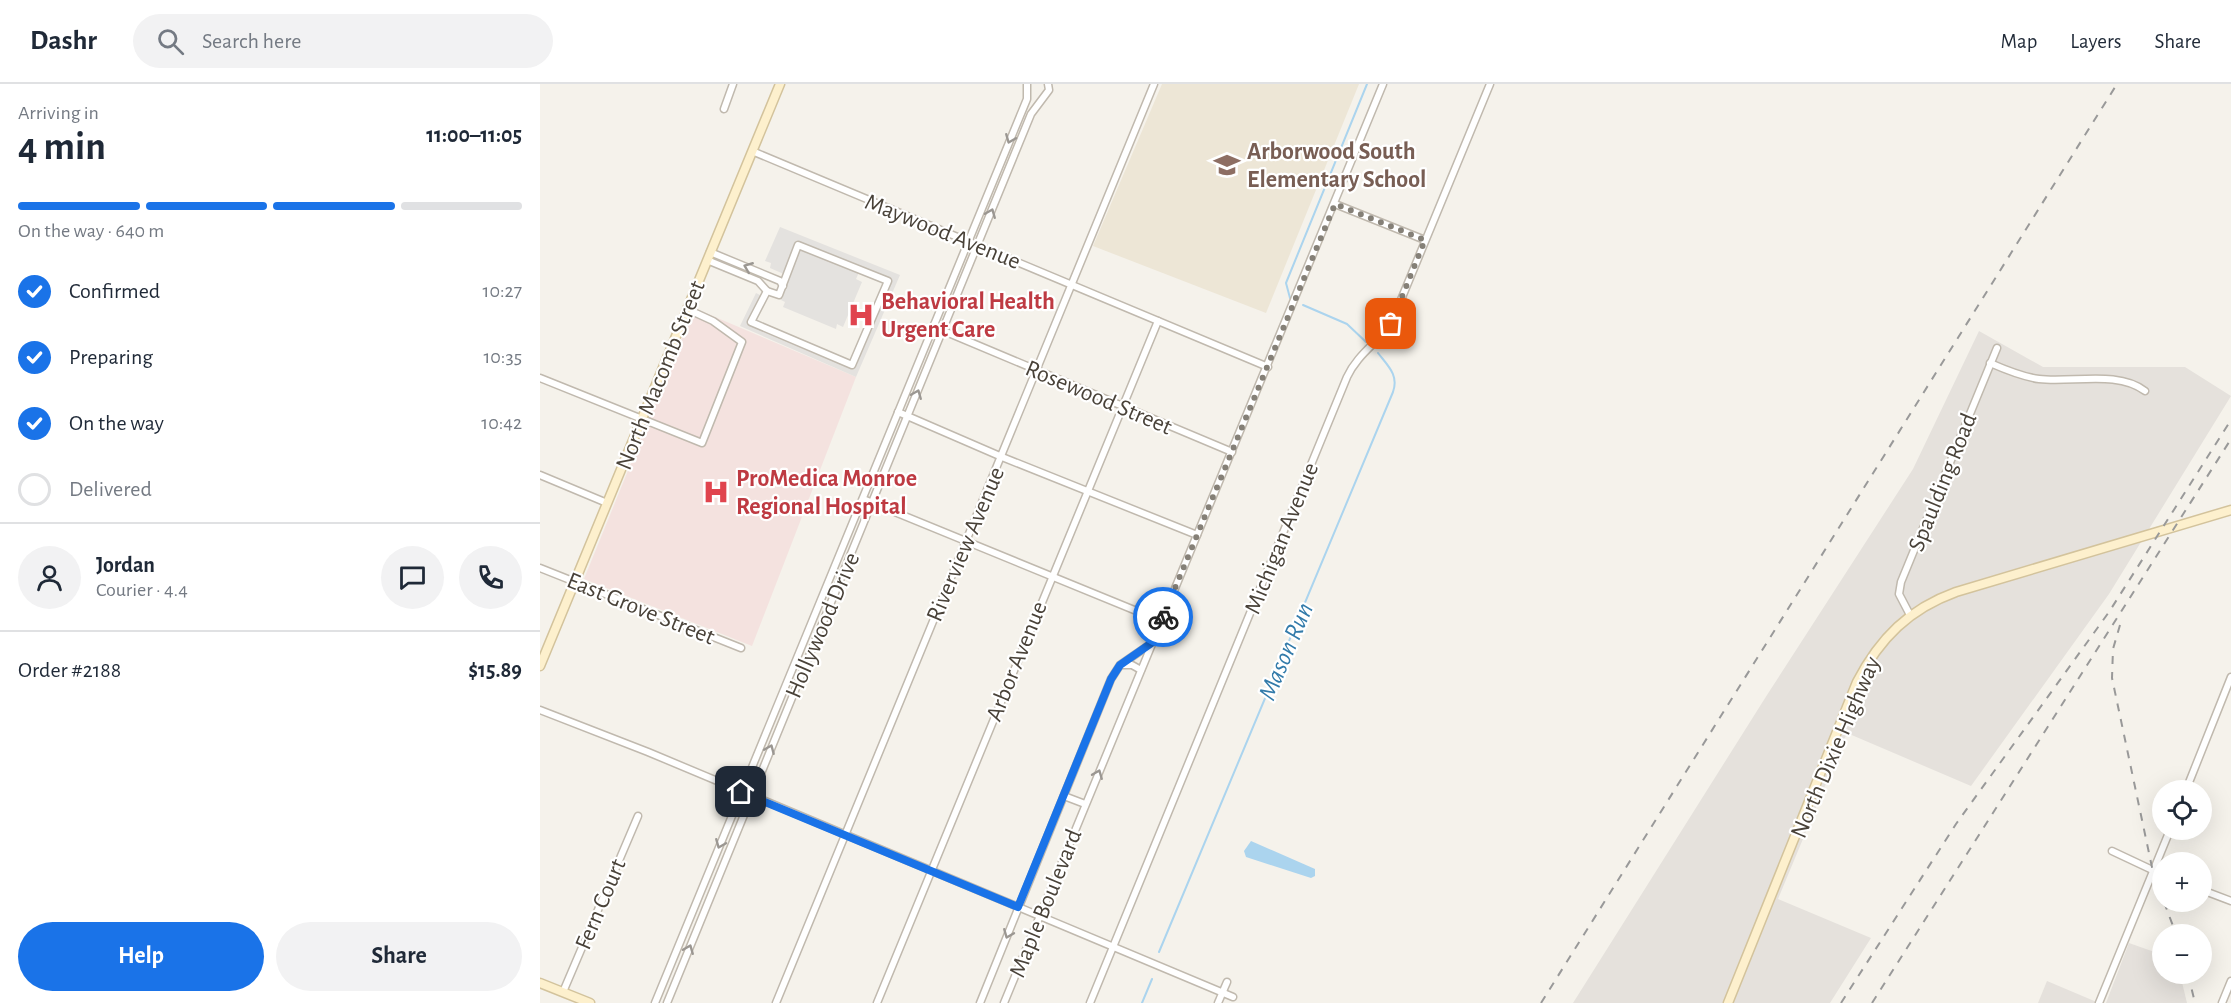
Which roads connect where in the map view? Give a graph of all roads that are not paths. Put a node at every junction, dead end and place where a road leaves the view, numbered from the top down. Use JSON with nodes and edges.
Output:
{"nodes":[{"id":1,"x":733,"y":84,"type":"edge"},
{"id":2,"x":780,"y":84,"type":"edge"},
{"id":3,"x":1027,"y":84,"type":"edge"},
{"id":4,"x":1048,"y":84,"type":"edge"},
{"id":5,"x":1154,"y":84,"type":"edge"},
{"id":6,"x":1383,"y":84,"type":"edge"},
{"id":7,"x":1490,"y":84,"type":"edge"},
{"id":8,"x":724,"y":109,"type":"dead end"},
{"id":9,"x":752,"y":152,"type":"junction"},
{"id":10,"x":1335,"y":204,"type":"junction"},
{"id":11,"x":1425,"y":240,"type":"junction"},
{"id":12,"x":969,"y":242,"type":"junction"},
{"id":13,"x":978,"y":246,"type":"junction"},
{"id":14,"x":709,"y":256,"type":"junction"},
{"id":15,"x":1071,"y":283,"type":"junction"},
{"id":16,"x":783,"y":286,"type":"junction"},
{"id":17,"x":767,"y":291,"type":"junction"},
{"id":18,"x":687,"y":309,"type":"junction"},
{"id":19,"x":1158,"y":321,"type":"junction"},
{"id":20,"x":933,"y":327,"type":"junction"},
{"id":21,"x":942,"y":331,"type":"junction"},
{"id":22,"x":1997,"y":348,"type":"dead end"},
{"id":23,"x":1990,"y":363,"type":"junction"},
{"id":24,"x":1268,"y":367,"type":"junction"},
{"id":25,"x":1037,"y":370,"type":"junction"},
{"id":26,"x":540,"y":378,"type":"edge"},
{"id":27,"x":2145,"y":391,"type":"dead end"},
{"id":28,"x":1125,"y":408,"type":"junction"},
{"id":29,"x":898,"y":412,"type":"junction"},
{"id":30,"x":908,"y":416,"type":"junction"},
{"id":31,"x":641,"y":419,"type":"junction"},
{"id":32,"x":1232,"y":452,"type":"junction"},
{"id":33,"x":1002,"y":457,"type":"junction"},
{"id":34,"x":540,"y":475,"type":"edge"},
{"id":35,"x":1088,"y":491,"type":"junction"},
{"id":36,"x":863,"y":499,"type":"junction"},
{"id":37,"x":607,"y":502,"type":"junction"},
{"id":38,"x":873,"y":504,"type":"junction"},
{"id":39,"x":2231,"y":510,"type":"edge"},
{"id":40,"x":1197,"y":535,"type":"junction"},
{"id":41,"x":966,"y":541,"type":"junction"},
{"id":42,"x":540,"y":568,"type":"edge"},
{"id":43,"x":1052,"y":576,"type":"junction"},
{"id":44,"x":575,"y":582,"type":"junction"},
{"id":45,"x":1910,"y":615,"type":"junction"},
{"id":46,"x":1161,"y":621,"type":"junction"},
{"id":47,"x":1153,"y":642,"type":"junction"},
{"id":48,"x":741,"y":648,"type":"dead end"},
{"id":49,"x":1120,"y":665,"type":"junction"},
{"id":50,"x":540,"y":666,"type":"edge"},
{"id":51,"x":1141,"y":670,"type":"junction"},
{"id":52,"x":2231,"y":677,"type":"edge"},
{"id":53,"x":540,"y":711,"type":"edge"},
{"id":54,"x":2190,"y":780,"type":"edge"},
{"id":55,"x":741,"y":792,"type":"junction"},
{"id":56,"x":751,"y":795,"type":"junction"},
{"id":57,"x":1065,"y":796,"type":"junction"},
{"id":58,"x":1086,"y":804,"type":"junction"},
{"id":59,"x":638,"y":816,"type":"dead end"},
{"id":60,"x":843,"y":835,"type":"junction"},
{"id":61,"x":2112,"y":851,"type":"dead end"},
{"id":62,"x":930,"y":869,"type":"junction"},
{"id":63,"x":2152,"y":871,"type":"edge"},
{"id":64,"x":2152,"y":877,"type":"edge"},
{"id":65,"x":2212,"y":894,"type":"edge"},
{"id":66,"x":2231,"y":901,"type":"edge"},
{"id":67,"x":1018,"y":907,"type":"junction"},
{"id":68,"x":1041,"y":916,"type":"junction"},
{"id":69,"x":1113,"y":947,"type":"junction"},
{"id":70,"x":2231,"y":981,"type":"edge"},
{"id":71,"x":540,"y":982,"type":"edge"},
{"id":72,"x":1227,"y":982,"type":"dead end"},
{"id":73,"x":563,"y":992,"type":"junction"},
{"id":74,"x":1222,"y":993,"type":"junction"},
{"id":75,"x":1233,"y":997,"type":"dead end"},
{"id":76,"x":590,"y":1003,"type":"edge"},
{"id":77,"x":655,"y":1003,"type":"edge"},
{"id":78,"x":667,"y":1003,"type":"edge"},
{"id":79,"x":776,"y":1003,"type":"edge"},
{"id":80,"x":878,"y":1003,"type":"edge"},
{"id":81,"x":980,"y":1003,"type":"edge"},
{"id":82,"x":1004,"y":1003,"type":"edge"},
{"id":83,"x":1090,"y":1003,"type":"edge"},
{"id":84,"x":1218,"y":1003,"type":"edge"},
{"id":85,"x":1728,"y":1003,"type":"edge"},
{"id":86,"x":2099,"y":1003,"type":"edge"},
{"id":87,"x":2222,"y":1003,"type":"edge"}],
"edges":[{"from":1,"to":8,"type":"street"},
{"from":2,"to":9,"type":"main road","name":"North Macomb Street"},
{"from":3,"to":12,"type":"street","name":"Hollywood Drive","one_way":true},
{"from":13,"to":4,"type":"street","name":"Hollywood Drive","one_way":true},
{"from":5,"to":15,"type":"street","name":"Riverview Avenue"},
{"from":6,"to":10,"type":"street","name":"Maple Boulevard"},
{"from":7,"to":11,"type":"street","name":"Michigan Avenue"},
{"from":9,"to":12,"type":"street","name":"Maywood Avenue"},
{"from":9,"to":14,"type":"main road","name":"North Macomb Street"},
{"from":10,"to":11,"type":"street"},
{"from":10,"to":24,"type":"street","name":"Maple Boulevard"},
{"from":11,"to":69,"type":"street","name":"Michigan Avenue"},
{"from":12,"to":13,"type":"street","name":"Maywood Avenue"},
{"from":12,"to":20,"type":"street","name":"Hollywood Drive"},
{"from":13,"to":15,"type":"street","name":"Maywood Avenue"},
{"from":13,"to":21,"type":"street","name":"Hollywood Drive"},
{"from":16,"to":14,"type":"street","one_way":true},
{"from":14,"to":17,"type":"street"},
{"from":14,"to":18,"type":"main road","name":"North Macomb Street"},
{"from":15,"to":19,"type":"street","name":"Maywood Avenue"},
{"from":15,"to":25,"type":"street","name":"Riverview Avenue"},
{"from":16,"to":17,"type":"street"},
{"from":16,"to":17,"type":"street"},
{"from":18,"to":31,"type":"main road","name":"North Macomb Street"},
{"from":18,"to":31,"type":"street"},
{"from":19,"to":24,"type":"street","name":"Maywood Avenue"},
{"from":19,"to":28,"type":"street","name":"Arbor Avenue"},
{"from":20,"to":21,"type":"street","name":"Rosewood Street"},
{"from":20,"to":29,"type":"street","name":"Hollywood Drive"},
{"from":21,"to":25,"type":"street","name":"Rosewood Street"},
{"from":30,"to":21,"type":"street","name":"Hollywood Drive","one_way":true},
{"from":22,"to":23,"type":"street","name":"Spaulding Road"},
{"from":23,"to":27,"type":"street"},
{"from":23,"to":45,"type":"street","name":"Spaulding Road"},
{"from":24,"to":32,"type":"street","name":"Maple Boulevard"},
{"from":25,"to":28,"type":"street","name":"Rosewood Street"},
{"from":25,"to":33,"type":"street","name":"Riverview Avenue"},
{"from":26,"to":31,"type":"street"},
{"from":28,"to":32,"type":"street","name":"Rosewood Street"},
{"from":28,"to":35,"type":"street","name":"Arbor Avenue"},
{"from":29,"to":30,"type":"street"},
{"from":29,"to":36,"type":"street","name":"Hollywood Drive"},
{"from":30,"to":33,"type":"street"},
{"from":30,"to":38,"type":"street","name":"Hollywood Drive"},
{"from":31,"to":37,"type":"main road","name":"North Macomb Street"},
{"from":32,"to":40,"type":"street","name":"Maple Boulevard"},
{"from":33,"to":35,"type":"street"},
{"from":33,"to":41,"type":"street","name":"Riverview Avenue"},
{"from":34,"to":37,"type":"street"},
{"from":35,"to":40,"type":"street"},
{"from":35,"to":43,"type":"street","name":"Arbor Avenue"},
{"from":36,"to":38,"type":"street"},
{"from":36,"to":55,"type":"street","name":"Hollywood Drive"},
{"from":37,"to":44,"type":"main road","name":"North Macomb Street"},
{"from":38,"to":41,"type":"street"},
{"from":56,"to":38,"type":"street","name":"Hollywood Drive","one_way":true},
{"from":39,"to":45,"type":"main road","name":"North Dixie Highway"},
{"from":40,"to":46,"type":"street","name":"Maple Boulevard"},
{"from":41,"to":43,"type":"street"},
{"from":41,"to":60,"type":"street","name":"Riverview Avenue"},
{"from":42,"to":44,"type":"street","name":"East Grove Street"},
{"from":43,"to":46,"type":"street"},
{"from":43,"to":62,"type":"street","name":"Arbor Avenue"},
{"from":44,"to":48,"type":"street","name":"East Grove Street"},
{"from":44,"to":50,"type":"main road","name":"North Macomb Street"},
{"from":45,"to":85,"type":"main road","name":"North Dixie Highway"},
{"from":46,"to":47,"type":"street","name":"Maple Boulevard"},
{"from":47,"to":49,"type":"street","name":"Maple Boulevard"},
{"from":47,"to":51,"type":"street","name":"Maple Boulevard"},
{"from":49,"to":51,"type":"street"},
{"from":49,"to":57,"type":"street","name":"Maple Boulevard"},
{"from":58,"to":51,"type":"street","name":"Maple Boulevard","one_way":true},
{"from":52,"to":54,"type":"street"},
{"from":53,"to":55,"type":"street"},
{"from":55,"to":56,"type":"street"},
{"from":55,"to":77,"type":"street","name":"Hollywood Drive","one_way":true},
{"from":56,"to":60,"type":"street"},
{"from":78,"to":56,"type":"street","name":"Hollywood Drive","one_way":true},
{"from":57,"to":58,"type":"street","name":"Maple Boulevard"},
{"from":57,"to":67,"type":"street","name":"Maple Boulevard"},
{"from":58,"to":68,"type":"street","name":"Maple Boulevard"},
{"from":59,"to":73,"type":"street","name":"Fern Court"},
{"from":60,"to":62,"type":"street"},
{"from":60,"to":79,"type":"street","name":"Riverview Avenue"},
{"from":61,"to":63,"type":"street"},
{"from":62,"to":67,"type":"street"},
{"from":62,"to":80,"type":"street","name":"Arbor Avenue"},
{"from":64,"to":86,"type":"street"},
{"from":65,"to":66,"type":"street"},
{"from":67,"to":68,"type":"street"},
{"from":67,"to":81,"type":"street","name":"Maple Boulevard","one_way":true},
{"from":68,"to":69,"type":"street"},
{"from":68,"to":82,"type":"street","name":"Maple Boulevard"},
{"from":69,"to":74,"type":"street"},
{"from":69,"to":83,"type":"street","name":"Michigan Avenue"},
{"from":70,"to":87,"type":"street"},
{"from":71,"to":73,"type":"main road"},
{"from":72,"to":74,"type":"street"},
{"from":73,"to":76,"type":"main road"},
{"from":74,"to":75,"type":"street"},
{"from":74,"to":84,"type":"street"}]}
